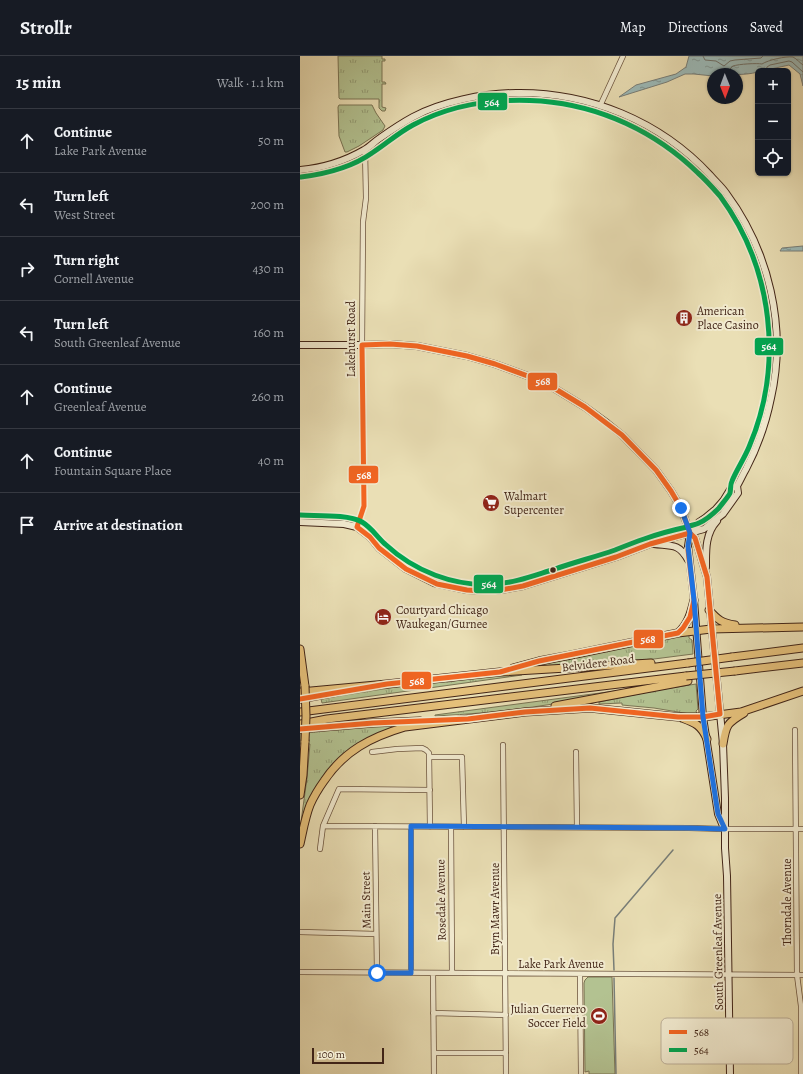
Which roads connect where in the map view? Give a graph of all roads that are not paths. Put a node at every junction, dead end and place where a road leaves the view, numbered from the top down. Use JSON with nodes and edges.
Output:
{"nodes":[{"id":1,"x":623,"y":56,"type":"edge"},
{"id":2,"x":600,"y":106,"type":"junction"},
{"id":3,"x":365,"y":150,"type":"junction"},
{"id":4,"x":300,"y":170,"type":"edge"},
{"id":5,"x":300,"y":345,"type":"edge"},
{"id":6,"x":362,"y":345,"type":"junction"},
{"id":7,"x":736,"y":486,"type":"junction"},
{"id":8,"x":723,"y":514,"type":"junction"},
{"id":9,"x":300,"y":522,"type":"edge"},
{"id":10,"x":357,"y":527,"type":"junction"},
{"id":11,"x":690,"y":533,"type":"junction"},
{"id":12,"x":650,"y":544,"type":"junction"},
{"id":13,"x":690,"y":564,"type":"junction"},
{"id":14,"x":707,"y":577,"type":"junction"},
{"id":15,"x":694,"y":600,"type":"junction"},
{"id":16,"x":709,"y":610,"type":"junction"},
{"id":17,"x":803,"y":626,"type":"edge"},
{"id":18,"x":748,"y":628,"type":"junction"},
{"id":19,"x":711,"y":629,"type":"junction"},
{"id":20,"x":696,"y":630,"type":"junction"},
{"id":21,"x":678,"y":633,"type":"junction"},
{"id":22,"x":803,"y":648,"type":"edge"},
{"id":23,"x":300,"y":649,"type":"edge"},
{"id":24,"x":688,"y":662,"type":"junction"},
{"id":25,"x":803,"y":662,"type":"edge"},
{"id":26,"x":500,"y":672,"type":"junction"},
{"id":27,"x":687,"y":678,"type":"junction"},
{"id":28,"x":387,"y":684,"type":"junction"},
{"id":29,"x":803,"y":691,"type":"edge"},
{"id":30,"x":300,"y":692,"type":"edge"},
{"id":31,"x":300,"y":699,"type":"edge"},
{"id":32,"x":750,"y":710,"type":"junction"},
{"id":33,"x":300,"y":712,"type":"edge"},
{"id":34,"x":525,"y":712,"type":"junction"},
{"id":35,"x":720,"y":714,"type":"junction"},
{"id":36,"x":678,"y":716,"type":"junction"},
{"id":37,"x":703,"y":717,"type":"junction"},
{"id":38,"x":468,"y":719,"type":"junction"},
{"id":39,"x":300,"y":724,"type":"edge"},
{"id":40,"x":300,"y":729,"type":"edge"},
{"id":41,"x":795,"y":730,"type":"dead end"},
{"id":42,"x":707,"y":739,"type":"junction"},
{"id":43,"x":722,"y":744,"type":"junction"},
{"id":44,"x":503,"y":745,"type":"dead end"},
{"id":45,"x":372,"y":752,"type":"dead end"},
{"id":46,"x":576,"y":752,"type":"dead end"},
{"id":47,"x":430,"y":757,"type":"junction"},
{"id":48,"x":430,"y":790,"type":"junction"},
{"id":49,"x":300,"y":795,"type":"edge"},
{"id":50,"x":323,"y":826,"type":"junction"},
{"id":51,"x":375,"y":826,"type":"junction"},
{"id":52,"x":411,"y":826,"type":"junction"},
{"id":53,"x":430,"y":827,"type":"junction"},
{"id":54,"x":451,"y":827,"type":"junction"},
{"id":55,"x":464,"y":827,"type":"junction"},
{"id":56,"x":504,"y":827,"type":"junction"},
{"id":57,"x":577,"y":827,"type":"junction"},
{"id":58,"x":725,"y":829,"type":"junction"},
{"id":59,"x":796,"y":829,"type":"junction"},
{"id":60,"x":803,"y":829,"type":"edge"},
{"id":61,"x":300,"y":844,"type":"edge"},
{"id":62,"x":320,"y":849,"type":"dead end"},
{"id":63,"x":300,"y":932,"type":"edge"},
{"id":64,"x":376,"y":934,"type":"junction"},
{"id":65,"x":300,"y":972,"type":"edge"},
{"id":66,"x":377,"y":973,"type":"junction"},
{"id":67,"x":411,"y":973,"type":"junction"},
{"id":68,"x":433,"y":973,"type":"junction"},
{"id":69,"x":452,"y":973,"type":"junction"},
{"id":70,"x":505,"y":974,"type":"junction"},
{"id":71,"x":580,"y":974,"type":"junction"},
{"id":72,"x":729,"y":975,"type":"junction"},
{"id":73,"x":797,"y":975,"type":"junction"},
{"id":74,"x":803,"y":975,"type":"edge"},
{"id":75,"x":433,"y":1013,"type":"junction"},
{"id":76,"x":506,"y":1015,"type":"junction"},
{"id":77,"x":729,"y":1018,"type":"edge"},
{"id":78,"x":434,"y":1053,"type":"junction"},
{"id":79,"x":506,"y":1054,"type":"junction"},
{"id":80,"x":730,"y":1064,"type":"edge"},
{"id":81,"x":434,"y":1074,"type":"edge"},
{"id":82,"x":506,"y":1074,"type":"edge"},
{"id":83,"x":581,"y":1074,"type":"edge"},
{"id":84,"x":730,"y":1074,"type":"edge"},
{"id":85,"x":801,"y":1074,"type":"edge"}],
"edges":[{"from":1,"to":2,"type":"street"},
{"from":2,"to":3,"type":"street"},
{"from":2,"to":7,"type":"street"},
{"from":3,"to":4,"type":"street"},
{"from":3,"to":6,"type":"street","name":"Lakehurst Road"},
{"from":5,"to":6,"type":"street"},
{"from":6,"to":10,"type":"street","name":"Lakehurst Road"},
{"from":6,"to":11,"type":"street"},
{"from":7,"to":8,"type":"street"},
{"from":7,"to":11,"type":"street"},
{"from":8,"to":11,"type":"street"},
{"from":8,"to":14,"type":"street"},
{"from":9,"to":10,"type":"street"},
{"from":10,"to":12,"type":"street"},
{"from":11,"to":12,"type":"street"},
{"from":11,"to":13,"type":"street","name":"South Greenleaf Avenue"},
{"from":11,"to":14,"type":"street"},
{"from":12,"to":13,"type":"street"},
{"from":13,"to":15,"type":"street","name":"South Greenleaf Avenue"},
{"from":14,"to":16,"type":"street","name":"South Greenleaf Avenue"},
{"from":15,"to":20,"type":"street","name":"South Greenleaf Avenue"},
{"from":15,"to":21,"type":"main road"},
{"from":16,"to":18,"type":"main road"},
{"from":16,"to":19,"type":"street","name":"South Greenleaf Avenue"},
{"from":17,"to":18,"type":"main road"},
{"from":18,"to":19,"type":"main road"},
{"from":19,"to":20,"type":"main road"},
{"from":19,"to":35,"type":"street","name":"South Greenleaf Avenue"},
{"from":20,"to":21,"type":"main road"},
{"from":20,"to":37,"type":"street","name":"South Greenleaf Avenue"},
{"from":21,"to":26,"type":"main road"},
{"from":22,"to":24,"type":"main road","bridge":true},
{"from":23,"to":49,"type":"main road","bridge":true},
{"from":24,"to":26,"type":"main road"},
{"from":24,"to":33,"type":"main road","name":"Belvidere Road"},
{"from":25,"to":27,"type":"main road","bridge":true},
{"from":26,"to":28,"type":"main road"},
{"from":27,"to":34,"type":"main road"},
{"from":27,"to":39,"type":"main road","name":"Belvidere Road"},
{"from":28,"to":30,"type":"main road"},
{"from":28,"to":31,"type":"main road"},
{"from":29,"to":32,"type":"main road"},
{"from":32,"to":35,"type":"main road"},
{"from":32,"to":43,"type":"main road"},
{"from":34,"to":36,"type":"main road"},
{"from":34,"to":38,"type":"main road"},
{"from":35,"to":37,"type":"main road"},
{"from":35,"to":43,"type":"street","name":"South Greenleaf Avenue"},
{"from":36,"to":37,"type":"main road"},
{"from":36,"to":42,"type":"main road"},
{"from":37,"to":42,"type":"street","name":"South Greenleaf Avenue"},
{"from":38,"to":40,"type":"main road"},
{"from":38,"to":61,"type":"main road"},
{"from":41,"to":59,"type":"street","name":"Thorndale Avenue"},
{"from":42,"to":58,"type":"street","name":"South Greenleaf Avenue"},
{"from":43,"to":58,"type":"street","name":"South Greenleaf Avenue"},
{"from":44,"to":56,"type":"street","name":"Bryn Mawr Avenue"},
{"from":45,"to":47,"type":"street"},
{"from":46,"to":57,"type":"street"},
{"from":47,"to":48,"type":"street"},
{"from":47,"to":55,"type":"street"},
{"from":48,"to":50,"type":"street"},
{"from":48,"to":53,"type":"street"},
{"from":50,"to":51,"type":"street"},
{"from":50,"to":62,"type":"street"},
{"from":51,"to":52,"type":"street"},
{"from":51,"to":64,"type":"street","name":"Main Street"},
{"from":52,"to":53,"type":"street"},
{"from":52,"to":67,"type":"street"},
{"from":53,"to":54,"type":"street"},
{"from":54,"to":55,"type":"street"},
{"from":54,"to":69,"type":"street","name":"Rosedale Avenue"},
{"from":55,"to":56,"type":"street"},
{"from":56,"to":57,"type":"street"},
{"from":56,"to":70,"type":"street","name":"Bryn Mawr Avenue"},
{"from":57,"to":58,"type":"street"},
{"from":58,"to":59,"type":"street"},
{"from":58,"to":72,"type":"street","name":"South Greenleaf Avenue"},
{"from":59,"to":60,"type":"street"},
{"from":59,"to":73,"type":"street","name":"Thorndale Avenue"},
{"from":63,"to":64,"type":"street"},
{"from":64,"to":66,"type":"street","name":"Main Street"},
{"from":65,"to":66,"type":"street","name":"Lake Park Avenue"},
{"from":66,"to":67,"type":"street","name":"Lake Park Avenue"},
{"from":67,"to":68,"type":"street","name":"Lake Park Avenue"},
{"from":68,"to":69,"type":"street","name":"Lake Park Avenue"},
{"from":68,"to":75,"type":"street"},
{"from":69,"to":70,"type":"street","name":"Lake Park Avenue"},
{"from":70,"to":71,"type":"street","name":"Lake Park Avenue"},
{"from":70,"to":76,"type":"street","name":"Bryn Mawr Avenue"},
{"from":71,"to":72,"type":"street","name":"Lake Park Avenue"},
{"from":71,"to":83,"type":"street"},
{"from":72,"to":73,"type":"street","name":"Lake Park Avenue"},
{"from":72,"to":77,"type":"street","name":"South Greenleaf Avenue"},
{"from":73,"to":74,"type":"street","name":"Lake Park Avenue"},
{"from":73,"to":85,"type":"street","name":"Thorndale Avenue"},
{"from":75,"to":76,"type":"street"},
{"from":75,"to":78,"type":"street"},
{"from":76,"to":79,"type":"street","name":"Bryn Mawr Avenue"},
{"from":78,"to":79,"type":"street"},
{"from":78,"to":81,"type":"street"},
{"from":79,"to":82,"type":"street","name":"Bryn Mawr Avenue"},
{"from":80,"to":84,"type":"street","name":"South Greenleaf Avenue"}]}
